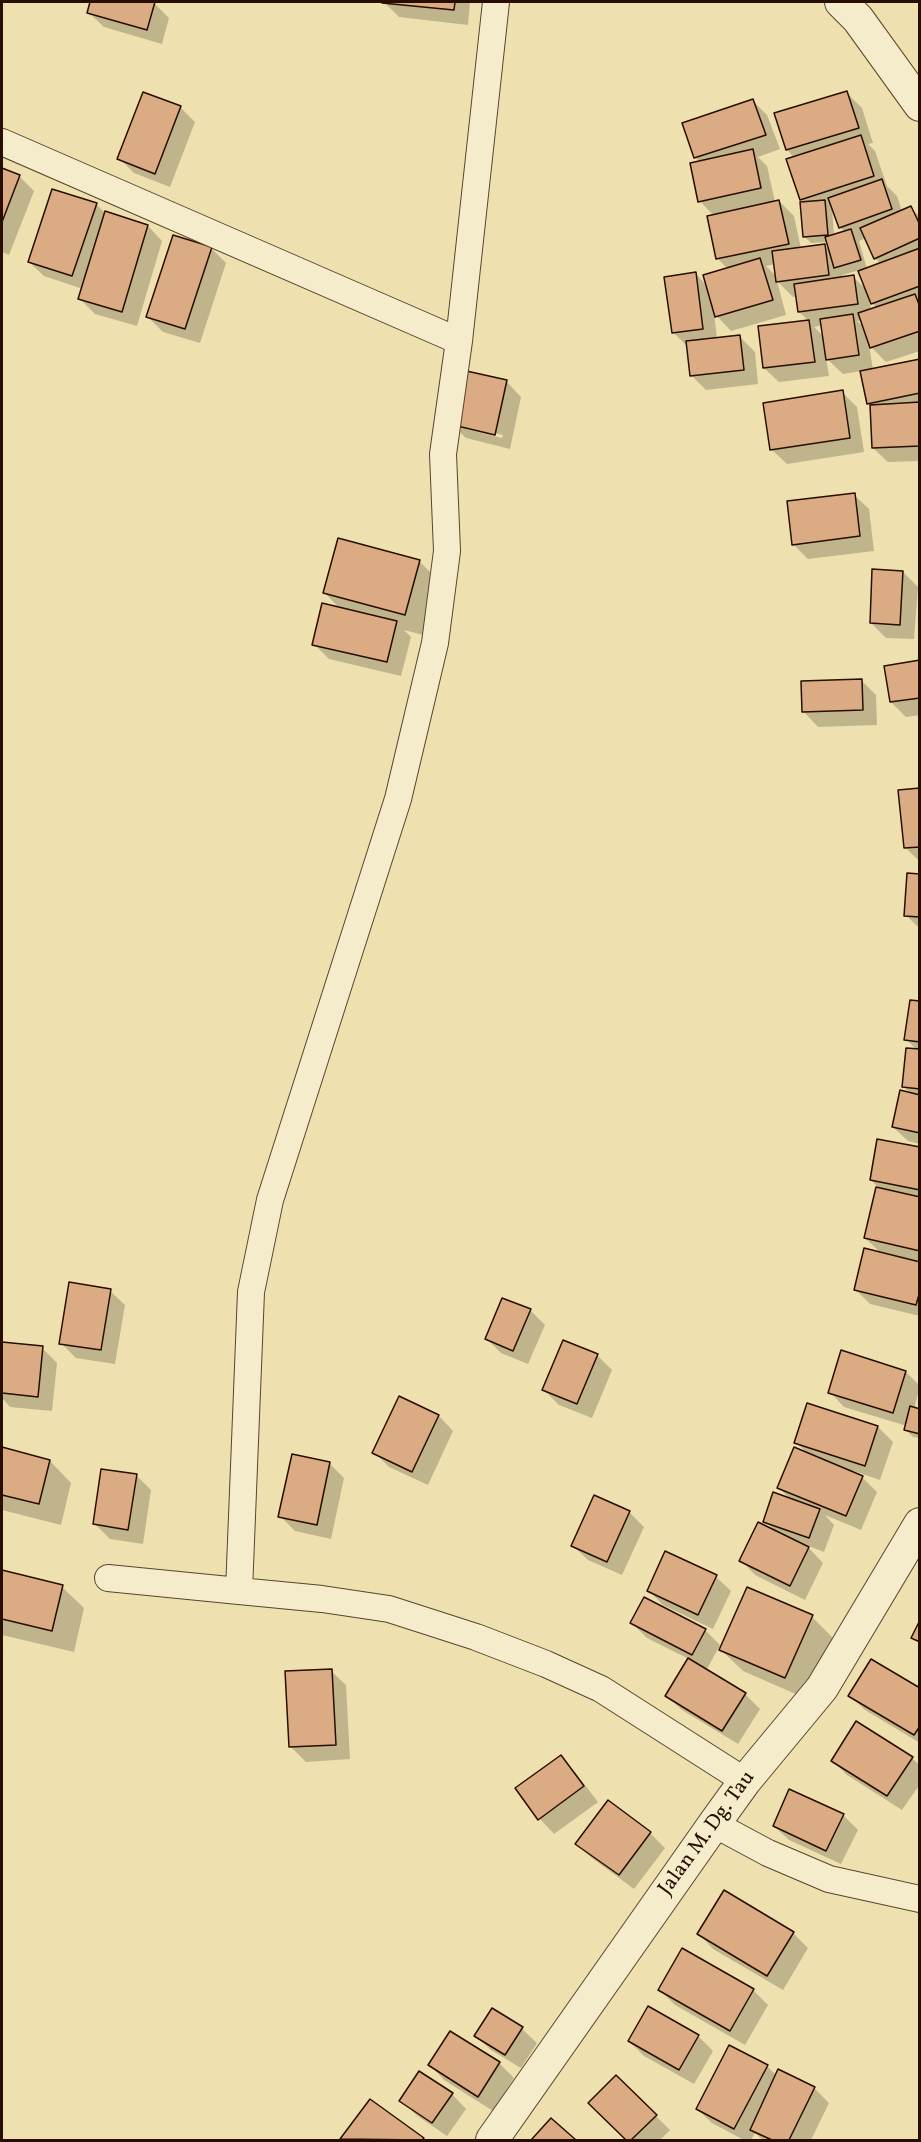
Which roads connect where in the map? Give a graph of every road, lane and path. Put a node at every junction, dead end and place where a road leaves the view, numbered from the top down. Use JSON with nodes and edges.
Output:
{"nodes":[{"id":1,"x":496,"y":2,"type":"edge"},
{"id":2,"x":842,"y":2,"type":"edge"},
{"id":3,"x":920,"y":105,"type":"edge"},
{"id":4,"x":2,"y":142,"type":"edge"},
{"id":5,"x":459,"y":341,"type":"junction"},
{"id":6,"x":920,"y":1524,"type":"edge"},
{"id":7,"x":108,"y":1578,"type":"dead end"},
{"id":8,"x":239,"y":1591,"type":"junction"},
{"id":9,"x":745,"y":1781,"type":"junction"},
{"id":10,"x":714,"y":1824,"type":"junction"},
{"id":11,"x":920,"y":1899,"type":"edge"},
{"id":12,"x":492,"y":2140,"type":"edge"}],
"edges":[{"from":1,"to":5,"type":"street"},
{"from":2,"to":3,"type":"street"},
{"from":4,"to":5,"type":"street"},
{"from":5,"to":8,"type":"street"},
{"from":6,"to":9,"type":"street","name":"Jalan M. Dg. Tau"},
{"from":7,"to":8,"type":"street"},
{"from":8,"to":9,"type":"street"},
{"from":9,"to":10,"type":"street","name":"Jalan M. Dg. Tau"},
{"from":10,"to":11,"type":"street"},
{"from":10,"to":12,"type":"street","name":"Jalan M. Dg. Tau"}]}
